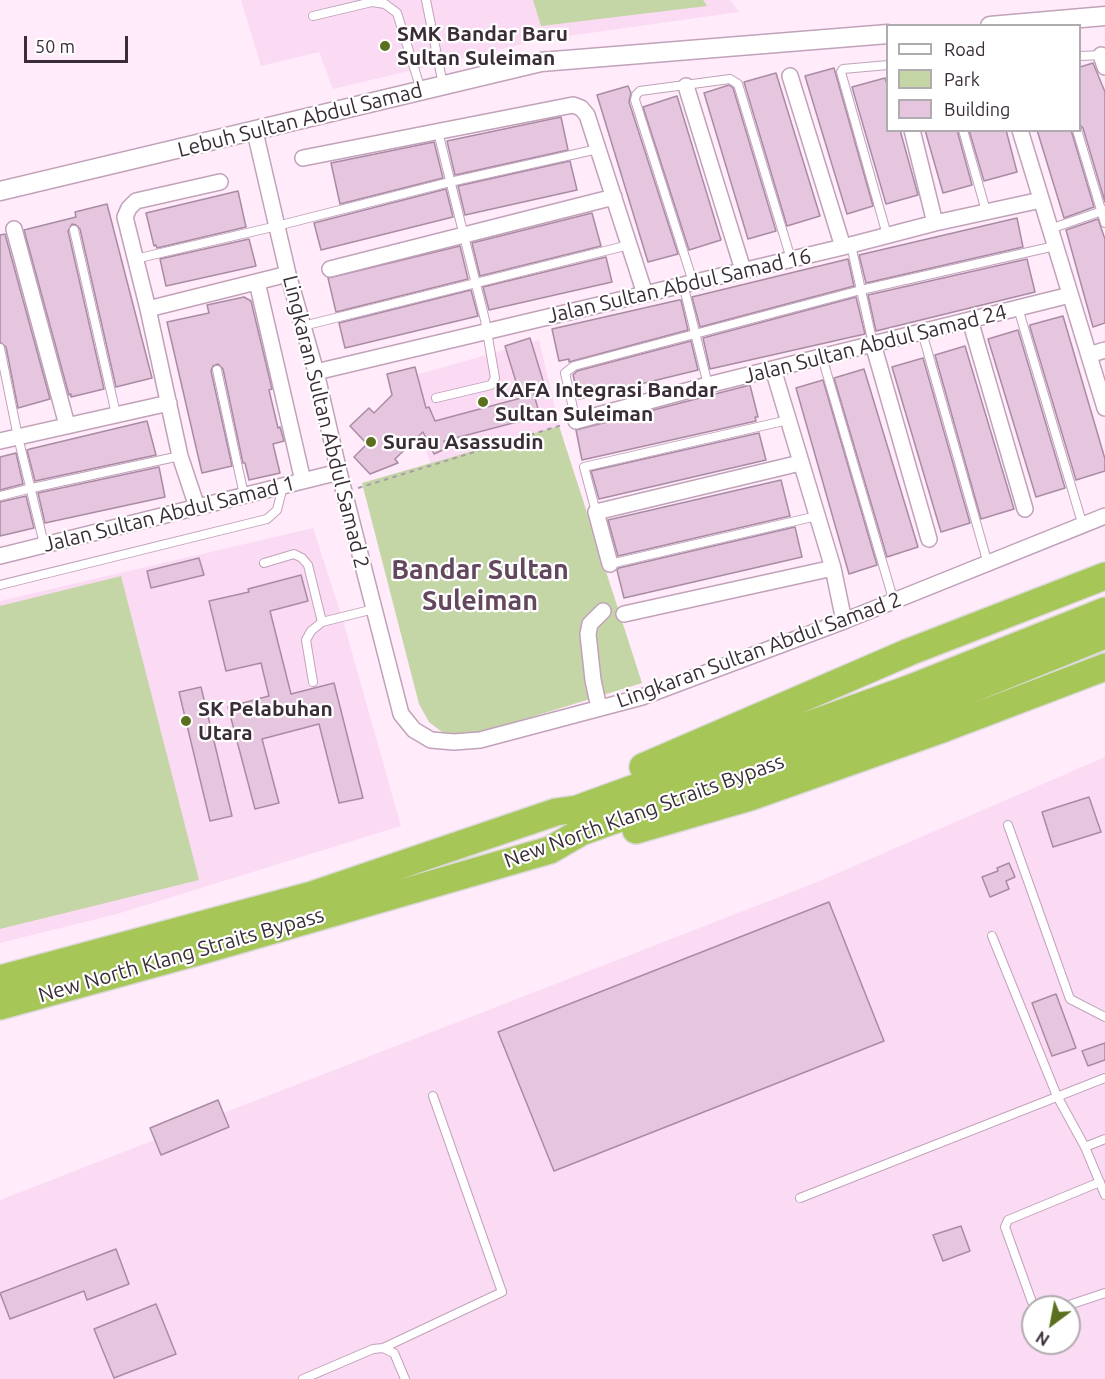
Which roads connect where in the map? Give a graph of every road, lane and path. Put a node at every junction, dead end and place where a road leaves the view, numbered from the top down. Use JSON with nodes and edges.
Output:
{"nodes":[{"id":1,"x":426,"y":0,"type":"edge"},
{"id":2,"x":313,"y":16,"type":"dead end"},
{"id":3,"x":1105,"y":16,"type":"edge"},
{"id":4,"x":1013,"y":24,"type":"edge"},
{"id":5,"x":886,"y":34,"type":"edge"},
{"id":6,"x":1081,"y":56,"type":"edge"},
{"id":7,"x":1104,"y":59,"type":"edge"},
{"id":8,"x":886,"y":65,"type":"edge"},
{"id":9,"x":789,"y":76,"type":"dead end"},
{"id":10,"x":443,"y":85,"type":"junction"},
{"id":11,"x":686,"y":86,"type":"junction"},
{"id":12,"x":422,"y":90,"type":"junction"},
{"id":13,"x":255,"y":132,"type":"junction"},
{"id":14,"x":438,"y":132,"type":"junction"},
{"id":15,"x":912,"y":132,"type":"edge"},
{"id":16,"x":964,"y":132,"type":"edge"},
{"id":17,"x":1021,"y":132,"type":"edge"},
{"id":18,"x":1078,"y":132,"type":"edge"},
{"id":19,"x":598,"y":149,"type":"junction"},
{"id":20,"x":303,"y":158,"type":"dead end"},
{"id":21,"x":220,"y":182,"type":"dead end"},
{"id":22,"x":450,"y":182,"type":"junction"},
{"id":23,"x":0,"y":191,"type":"edge"},
{"id":24,"x":614,"y":197,"type":"junction"},
{"id":25,"x":1041,"y":200,"type":"junction"},
{"id":26,"x":986,"y":211,"type":"junction"},
{"id":27,"x":1103,"y":211,"type":"edge"},
{"id":28,"x":935,"y":223,"type":"junction"},
{"id":29,"x":1105,"y":223,"type":"edge"},
{"id":30,"x":277,"y":226,"type":"junction"},
{"id":31,"x":14,"y":229,"type":"dead end"},
{"id":32,"x":1050,"y":229,"type":"junction"},
{"id":33,"x":74,"y":230,"type":"dead end"},
{"id":34,"x":463,"y":235,"type":"junction"},
{"id":35,"x":887,"y":235,"type":"junction"},
{"id":36,"x":629,"y":244,"type":"junction"},
{"id":37,"x":847,"y":246,"type":"junction"},
{"id":38,"x":1055,"y":246,"type":"junction"},
{"id":39,"x":135,"y":259,"type":"junction"},
{"id":40,"x":791,"y":259,"type":"junction"},
{"id":41,"x":330,"y":269,"type":"dead end"},
{"id":42,"x":743,"y":270,"type":"junction"},
{"id":43,"x":288,"y":274,"type":"junction"},
{"id":44,"x":257,"y":282,"type":"junction"},
{"id":45,"x":475,"y":282,"type":"junction"},
{"id":46,"x":688,"y":283,"type":"junction"},
{"id":47,"x":861,"y":290,"type":"junction"},
{"id":48,"x":645,"y":294,"type":"junction"},
{"id":49,"x":1070,"y":295,"type":"junction"},
{"id":50,"x":1018,"y":308,"type":"junction"},
{"id":51,"x":148,"y":309,"type":"junction"},
{"id":52,"x":970,"y":320,"type":"junction"},
{"id":53,"x":303,"y":326,"type":"junction"},
{"id":54,"x":487,"y":331,"type":"junction"},
{"id":55,"x":922,"y":332,"type":"junction"},
{"id":56,"x":694,"y":333,"type":"junction"},
{"id":57,"x":873,"y":344,"type":"junction"},
{"id":58,"x":0,"y":348,"type":"edge"},
{"id":59,"x":1105,"y":350,"type":"edge"},
{"id":60,"x":1089,"y":354,"type":"junction"},
{"id":61,"x":822,"y":357,"type":"junction"},
{"id":62,"x":773,"y":369,"type":"junction"},
{"id":63,"x":217,"y":370,"type":"dead end"},
{"id":64,"x":316,"y":372,"type":"junction"},
{"id":65,"x":708,"y":385,"type":"junction"},
{"id":66,"x":436,"y":398,"type":"dead end"},
{"id":67,"x":169,"y":403,"type":"junction"},
{"id":68,"x":1105,"y":407,"type":"edge"},
{"id":69,"x":116,"y":414,"type":"junction"},
{"id":70,"x":788,"y":420,"type":"junction"},
{"id":71,"x":576,"y":421,"type":"junction"},
{"id":72,"x":67,"y":425,"type":"junction"},
{"id":73,"x":18,"y":437,"type":"junction"},
{"id":74,"x":0,"y":441,"type":"edge"},
{"id":75,"x":180,"y":456,"type":"junction"},
{"id":76,"x":800,"y":463,"type":"junction"},
{"id":77,"x":339,"y":472,"type":"junction"},
{"id":78,"x":303,"y":481,"type":"junction"},
{"id":79,"x":283,"y":486,"type":"junction"},
{"id":80,"x":32,"y":488,"type":"junction"},
{"id":81,"x":344,"y":492,"type":"junction"},
{"id":82,"x":244,"y":495,"type":"junction"},
{"id":83,"x":0,"y":496,"type":"edge"},
{"id":84,"x":197,"y":507,"type":"junction"},
{"id":85,"x":1025,"y":509,"type":"dead end"},
{"id":86,"x":596,"y":512,"type":"junction"},
{"id":87,"x":817,"y":516,"type":"junction"},
{"id":88,"x":1105,"y":516,"type":"edge"},
{"id":89,"x":1083,"y":526,"type":"junction"},
{"id":90,"x":928,"y":539,"type":"dead end"},
{"id":91,"x":44,"y":544,"type":"junction"},
{"id":92,"x":0,"y":556,"type":"edge"},
{"id":93,"x":264,"y":563,"type":"dead end"},
{"id":94,"x":609,"y":564,"type":"joint"},
{"id":95,"x":988,"y":564,"type":"junction"},
{"id":96,"x":833,"y":568,"type":"junction"},
{"id":97,"x":1105,"y":576,"type":"edge"},
{"id":98,"x":0,"y":585,"type":"edge"},
{"id":99,"x":894,"y":602,"type":"junction"},
{"id":100,"x":374,"y":609,"type":"junction"},
{"id":101,"x":603,"y":611,"type":"dead end"},
{"id":102,"x":1105,"y":611,"type":"edge"},
{"id":103,"x":624,"y":614,"type":"dead end"},
{"id":104,"x":844,"y":621,"type":"junction"},
{"id":105,"x":322,"y":622,"type":"junction"},
{"id":106,"x":1105,"y":635,"type":"edge"},
{"id":107,"x":1105,"y":667,"type":"edge"},
{"id":108,"x":313,"y":682,"type":"dead end"},
{"id":109,"x":913,"y":700,"type":"junction"},
{"id":110,"x":599,"y":708,"type":"junction"},
{"id":111,"x":556,"y":812,"type":"junction"},
{"id":112,"x":1008,"y":825,"type":"dead end"},
{"id":113,"x":550,"y":850,"type":"junction"},
{"id":114,"x":992,"y":936,"type":"dead end"},
{"id":115,"x":0,"y":979,"type":"edge"},
{"id":116,"x":0,"y":1005,"type":"edge"},
{"id":117,"x":1105,"y":1017,"type":"edge"},
{"id":118,"x":1105,"y":1078,"type":"edge"},
{"id":119,"x":434,"y":1096,"type":"dead end"},
{"id":120,"x":1057,"y":1096,"type":"junction"},
{"id":121,"x":1105,"y":1139,"type":"edge"},
{"id":122,"x":1085,"y":1147,"type":"junction"},
{"id":123,"x":1100,"y":1182,"type":"junction"},
{"id":124,"x":1105,"y":1195,"type":"edge"},
{"id":125,"x":800,"y":1198,"type":"dead end"},
{"id":126,"x":1105,"y":1293,"type":"edge"},
{"id":127,"x":1029,"y":1295,"type":"edge"},
{"id":128,"x":1081,"y":1301,"type":"edge"},
{"id":129,"x":383,"y":1348,"type":"junction"},
{"id":130,"x":303,"y":1379,"type":"edge"},
{"id":131,"x":405,"y":1379,"type":"edge"}],
"edges":[{"from":1,"to":10,"type":"lane"},
{"from":2,"to":12,"type":"lane"},
{"from":3,"to":4,"type":"street"},
{"from":5,"to":10,"type":"street","name":"Lebuh Sultan Abdul Samad"},
{"from":6,"to":7,"type":"lane"},
{"from":8,"to":35,"type":"lane"},
{"from":9,"to":37,"type":"street"},
{"from":10,"to":12,"type":"street","name":"Lebuh Sultan Abdul Samad"},
{"from":11,"to":40,"type":"lane"},
{"from":11,"to":42,"type":"street"},
{"from":11,"to":46,"type":"lane"},
{"from":12,"to":13,"type":"street","name":"Lebuh Sultan Abdul Samad"},
{"from":13,"to":23,"type":"street","name":"Lebuh Sultan Abdul Samad"},
{"from":13,"to":30,"type":"street","name":"Lingkaran Sultan Abdul Samad 2"},
{"from":14,"to":19,"type":"street"},
{"from":14,"to":20,"type":"street"},
{"from":14,"to":22,"type":"lane"},
{"from":15,"to":28,"type":"street"},
{"from":16,"to":26,"type":"lane"},
{"from":17,"to":25,"type":"street"},
{"from":18,"to":27,"type":"lane"},
{"from":19,"to":22,"type":"lane"},
{"from":19,"to":24,"type":"street"},
{"from":21,"to":39,"type":"street"},
{"from":22,"to":30,"type":"lane"},
{"from":22,"to":34,"type":"lane"},
{"from":24,"to":34,"type":"street"},
{"from":24,"to":36,"type":"street"},
{"from":25,"to":26,"type":"street","name":"Jalan Sultan Abdul Samad 16"},
{"from":25,"to":32,"type":"street"},
{"from":26,"to":28,"type":"street","name":"Jalan Sultan Abdul Samad 16"},
{"from":27,"to":29,"type":"lane"},
{"from":27,"to":32,"type":"lane"},
{"from":28,"to":35,"type":"street","name":"Jalan Sultan Abdul Samad 16"},
{"from":30,"to":39,"type":"lane"},
{"from":30,"to":43,"type":"street","name":"Lingkaran Sultan Abdul Samad 2"},
{"from":31,"to":72,"type":"street"},
{"from":32,"to":38,"type":"street"},
{"from":33,"to":69,"type":"lane"},
{"from":34,"to":41,"type":"street"},
{"from":34,"to":45,"type":"lane"},
{"from":35,"to":37,"type":"street","name":"Jalan Sultan Abdul Samad 16"},
{"from":36,"to":45,"type":"lane"},
{"from":36,"to":48,"type":"street"},
{"from":37,"to":40,"type":"street","name":"Jalan Sultan Abdul Samad 16"},
{"from":37,"to":47,"type":"lane"},
{"from":38,"to":47,"type":"lane"},
{"from":38,"to":49,"type":"street"},
{"from":39,"to":51,"type":"street"},
{"from":40,"to":42,"type":"street","name":"Jalan Sultan Abdul Samad 16"},
{"from":42,"to":46,"type":"street","name":"Jalan Sultan Abdul Samad 16"},
{"from":43,"to":44,"type":"street"},
{"from":43,"to":53,"type":"street","name":"Lingkaran Sultan Abdul Samad 2"},
{"from":44,"to":51,"type":"street"},
{"from":44,"to":78,"type":"street"},
{"from":45,"to":53,"type":"lane"},
{"from":45,"to":54,"type":"lane"},
{"from":46,"to":48,"type":"street","name":"Jalan Sultan Abdul Samad 16"},
{"from":46,"to":56,"type":"lane"},
{"from":47,"to":56,"type":"lane"},
{"from":47,"to":57,"type":"lane"},
{"from":48,"to":54,"type":"street","name":"Jalan Sultan Abdul Samad 16"},
{"from":49,"to":50,"type":"street","name":"Jalan Sultan Abdul Samad 24"},
{"from":49,"to":60,"type":"street"},
{"from":50,"to":52,"type":"street","name":"Jalan Sultan Abdul Samad 24"},
{"from":50,"to":89,"type":"lane"},
{"from":51,"to":67,"type":"street"},
{"from":52,"to":55,"type":"street","name":"Jalan Sultan Abdul Samad 24"},
{"from":52,"to":85,"type":"street"},
{"from":53,"to":64,"type":"street","name":"Lingkaran Sultan Abdul Samad 2"},
{"from":54,"to":64,"type":"street","name":"Jalan Sultan Abdul Samad 16"},
{"from":54,"to":66,"type":"lane"},
{"from":55,"to":57,"type":"street","name":"Jalan Sultan Abdul Samad 24"},
{"from":55,"to":95,"type":"lane"},
{"from":56,"to":65,"type":"lane"},
{"from":56,"to":71,"type":"lane"},
{"from":57,"to":61,"type":"street","name":"Jalan Sultan Abdul Samad 24"},
{"from":57,"to":90,"type":"street"},
{"from":58,"to":73,"type":"lane"},
{"from":59,"to":60,"type":"street"},
{"from":60,"to":68,"type":"street"},
{"from":61,"to":62,"type":"street","name":"Jalan Sultan Abdul Samad 24"},
{"from":61,"to":99,"type":"lane"},
{"from":62,"to":65,"type":"street","name":"Jalan Sultan Abdul Samad 24"},
{"from":62,"to":70,"type":"street"},
{"from":63,"to":82,"type":"lane"},
{"from":64,"to":77,"type":"street","name":"Lingkaran Sultan Abdul Samad 2"},
{"from":65,"to":71,"type":"street","name":"Jalan Sultan Abdul Samad 24"},
{"from":67,"to":69,"type":"street"},
{"from":67,"to":75,"type":"street"},
{"from":69,"to":72,"type":"street"},
{"from":70,"to":76,"type":"street"},
{"from":70,"to":86,"type":"lane"},
{"from":71,"to":81,"type":"path"},
{"from":72,"to":73,"type":"street"},
{"from":73,"to":74,"type":"street"},
{"from":73,"to":80,"type":"lane"},
{"from":75,"to":80,"type":"lane"},
{"from":75,"to":84,"type":"street"},
{"from":76,"to":86,"type":"street"},
{"from":76,"to":87,"type":"street"},
{"from":77,"to":78,"type":"street","name":"Jalan Sultan Abdul Samad 1"},
{"from":77,"to":81,"type":"street","name":"Lingkaran Sultan Abdul Samad 2"},
{"from":78,"to":79,"type":"street","name":"Jalan Sultan Abdul Samad 1"},
{"from":79,"to":82,"type":"street","name":"Jalan Sultan Abdul Samad 1"},
{"from":79,"to":98,"type":"lane"},
{"from":80,"to":83,"type":"lane"},
{"from":80,"to":91,"type":"lane"},
{"from":81,"to":100,"type":"street","name":"Lingkaran Sultan Abdul Samad 2"},
{"from":82,"to":84,"type":"street","name":"Jalan Sultan Abdul Samad 1"},
{"from":84,"to":91,"type":"street","name":"Jalan Sultan Abdul Samad 1"},
{"from":86,"to":94,"type":"street"},
{"from":87,"to":94,"type":"lane"},
{"from":87,"to":96,"type":"street"},
{"from":88,"to":89,"type":"street","name":"Lingkaran Sultan Abdul Samad 2"},
{"from":89,"to":95,"type":"street","name":"Lingkaran Sultan Abdul Samad 2"},
{"from":91,"to":92,"type":"street","name":"Jalan Sultan Abdul Samad 1"},
{"from":93,"to":105,"type":"lane"},
{"from":95,"to":99,"type":"street","name":"Lingkaran Sultan Abdul Samad 2"},
{"from":96,"to":103,"type":"street"},
{"from":96,"to":104,"type":"street"},
{"from":97,"to":111,"type":"highway"},
{"from":99,"to":104,"type":"street","name":"Lingkaran Sultan Abdul Samad 2"},
{"from":100,"to":105,"type":"lane"},
{"from":100,"to":110,"type":"street","name":"Lingkaran Sultan Abdul Samad 2"},
{"from":101,"to":110,"type":"street"},
{"from":102,"to":109,"type":"highway","name":"New North Klang Straits Bypass"},
{"from":104,"to":110,"type":"street","name":"Lingkaran Sultan Abdul Samad 2"},
{"from":105,"to":108,"type":"lane"},
{"from":106,"to":109,"type":"highway","name":"New North Klang Straits Bypass"},
{"from":107,"to":113,"type":"highway"},
{"from":109,"to":111,"type":"highway","name":"New North Klang Straits Bypass"},
{"from":109,"to":113,"type":"highway","name":"New North Klang Straits Bypass"},
{"from":111,"to":115,"type":"highway","name":"New North Klang Straits Bypass"},
{"from":112,"to":117,"type":"lane"},
{"from":113,"to":116,"type":"highway","name":"New North Klang Straits Bypass"},
{"from":114,"to":120,"type":"lane"},
{"from":118,"to":120,"type":"lane"},
{"from":119,"to":129,"type":"lane"},
{"from":120,"to":122,"type":"lane"},
{"from":120,"to":125,"type":"lane"},
{"from":121,"to":122,"type":"lane"},
{"from":122,"to":123,"type":"lane"},
{"from":123,"to":124,"type":"lane"},
{"from":123,"to":127,"type":"lane"},
{"from":126,"to":128,"type":"lane"},
{"from":129,"to":130,"type":"lane"},
{"from":129,"to":131,"type":"lane"}]}
